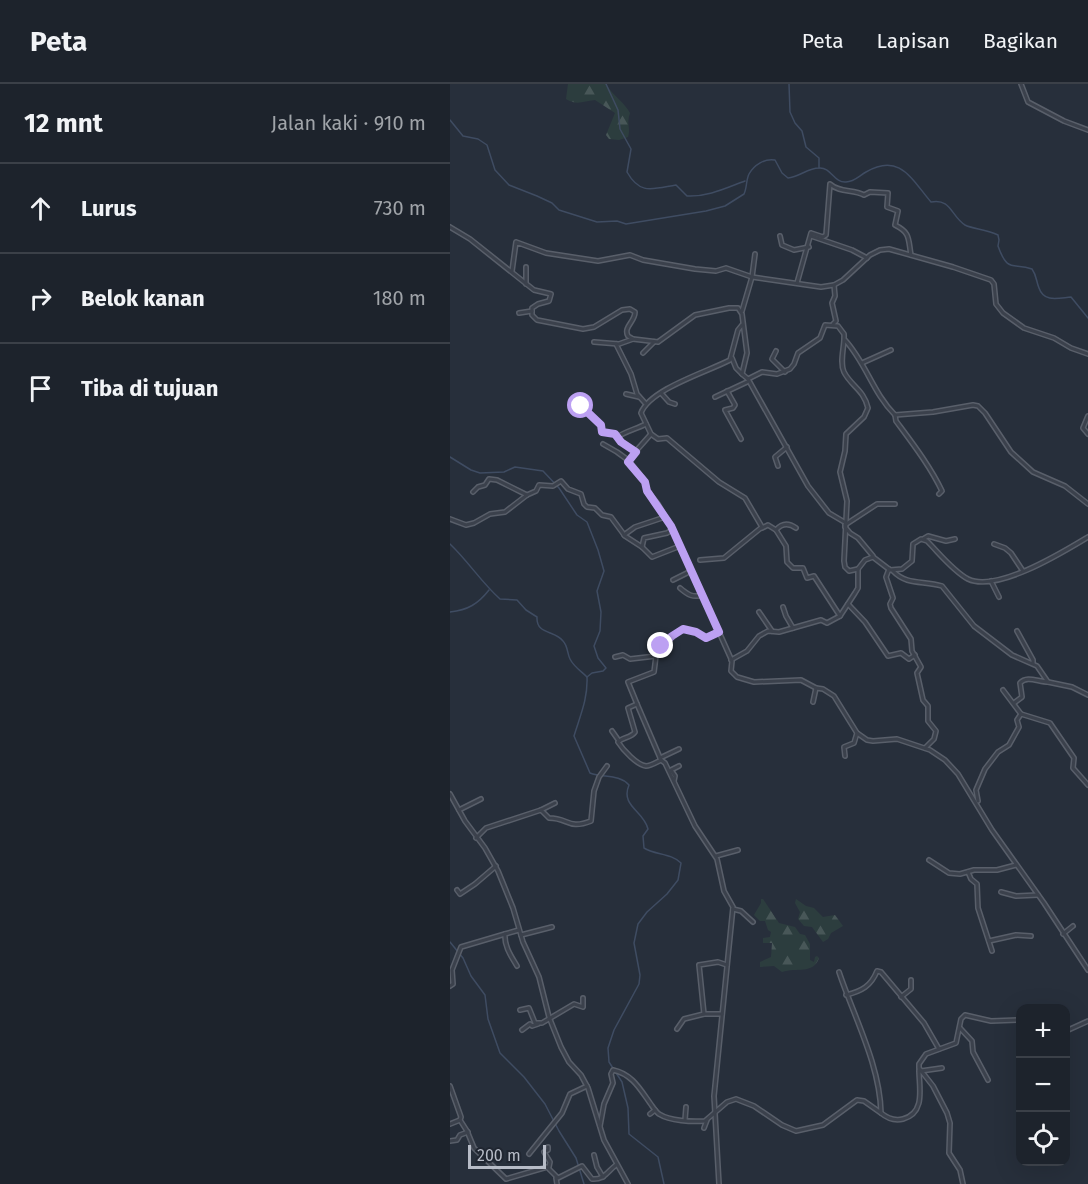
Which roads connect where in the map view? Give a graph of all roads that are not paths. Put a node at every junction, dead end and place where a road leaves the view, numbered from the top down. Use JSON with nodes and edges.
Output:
{"nodes":[{"id":1,"x":1021,"y":84,"type":"edge"},
{"id":2,"x":1088,"y":130,"type":"edge"},
{"id":3,"x":450,"y":227,"type":"edge"},
{"id":4,"x":780,"y":236,"type":"dead end"},
{"id":5,"x":811,"y":237,"type":"junction"},
{"id":6,"x":808,"y":247,"type":"junction"},
{"id":7,"x":755,"y":254,"type":"dead end"},
{"id":8,"x":911,"y":256,"type":"junction"},
{"id":9,"x":867,"y":258,"type":"junction"},
{"id":10,"x":526,"y":267,"type":"dead end"},
{"id":11,"x":512,"y":271,"type":"junction"},
{"id":12,"x":752,"y":277,"type":"junction"},
{"id":13,"x":797,"y":283,"type":"junction"},
{"id":14,"x":526,"y":284,"type":"junction"},
{"id":15,"x":834,"y":285,"type":"junction"},
{"id":16,"x":532,"y":311,"type":"junction"},
{"id":17,"x":742,"y":311,"type":"junction"},
{"id":18,"x":519,"y":313,"type":"dead end"},
{"id":19,"x":743,"y":323,"type":"junction"},
{"id":20,"x":833,"y":324,"type":"junction"},
{"id":21,"x":633,"y":339,"type":"junction"},
{"id":22,"x":844,"y":339,"type":"junction"},
{"id":23,"x":594,"y":342,"type":"dead end"},
{"id":24,"x":654,"y":342,"type":"junction"},
{"id":25,"x":616,"y":344,"type":"junction"},
{"id":26,"x":891,"y":350,"type":"dead end"},
{"id":27,"x":776,"y":351,"type":"dead end"},
{"id":28,"x":643,"y":353,"type":"dead end"},
{"id":29,"x":1088,"y":354,"type":"edge"},
{"id":30,"x":731,"y":357,"type":"junction"},
{"id":31,"x":861,"y":363,"type":"junction"},
{"id":32,"x":786,"y":372,"type":"junction"},
{"id":33,"x":742,"y":374,"type":"junction"},
{"id":34,"x":748,"y":381,"type":"junction"},
{"id":35,"x":728,"y":391,"type":"junction"},
{"id":36,"x":661,"y":393,"type":"junction"},
{"id":37,"x":626,"y":394,"type":"dead end"},
{"id":38,"x":715,"y":396,"type":"dead end"},
{"id":39,"x":639,"y":397,"type":"junction"},
{"id":40,"x":645,"y":403,"type":"junction"},
{"id":41,"x":675,"y":404,"type":"dead end"},
{"id":42,"x":581,"y":406,"type":"dead end"},
{"id":43,"x":895,"y":415,"type":"junction"},
{"id":44,"x":1088,"y":416,"type":"edge"},
{"id":45,"x":646,"y":424,"type":"junction"},
{"id":46,"x":651,"y":434,"type":"junction"},
{"id":47,"x":1088,"y":434,"type":"edge"},
{"id":48,"x":617,"y":437,"type":"junction"},
{"id":49,"x":741,"y":439,"type":"dead end"},
{"id":50,"x":603,"y":444,"type":"dead end"},
{"id":51,"x":786,"y":447,"type":"junction"},
{"id":52,"x":636,"y":452,"type":"junction"},
{"id":53,"x":628,"y":460,"type":"junction"},
{"id":54,"x":778,"y":466,"type":"dead end"},
{"id":55,"x":473,"y":492,"type":"dead end"},
{"id":56,"x":939,"y":494,"type":"dead end"},
{"id":57,"x":527,"y":495,"type":"junction"},
{"id":58,"x":895,"y":504,"type":"dead end"},
{"id":59,"x":1088,"y":504,"type":"edge"},
{"id":60,"x":666,"y":517,"type":"junction"},
{"id":61,"x":450,"y":519,"type":"edge"},
{"id":62,"x":845,"y":525,"type":"junction"},
{"id":63,"x":796,"y":528,"type":"dead end"},
{"id":64,"x":673,"y":529,"type":"junction"},
{"id":65,"x":762,"y":529,"type":"junction"},
{"id":66,"x":776,"y":530,"type":"junction"},
{"id":67,"x":624,"y":535,"type":"junction"},
{"id":68,"x":1088,"y":537,"type":"edge"},
{"id":69,"x":922,"y":539,"type":"junction"},
{"id":70,"x":955,"y":539,"type":"dead end"},
{"id":71,"x":994,"y":544,"type":"dead end"},
{"id":72,"x":680,"y":546,"type":"junction"},
{"id":73,"x":642,"y":547,"type":"junction"},
{"id":74,"x":874,"y":557,"type":"junction"},
{"id":75,"x":700,"y":560,"type":"dead end"},
{"id":76,"x":858,"y":569,"type":"junction"},
{"id":77,"x":891,"y":570,"type":"junction"},
{"id":78,"x":1023,"y":571,"type":"junction"},
{"id":79,"x":692,"y":572,"type":"junction"},
{"id":80,"x":673,"y":580,"type":"dead end"},
{"id":81,"x":991,"y":581,"type":"junction"},
{"id":82,"x":680,"y":588,"type":"dead end"},
{"id":83,"x":703,"y":595,"type":"junction"},
{"id":84,"x":999,"y":597,"type":"dead end"},
{"id":85,"x":848,"y":604,"type":"junction"},
{"id":86,"x":783,"y":607,"type":"dead end"},
{"id":87,"x":759,"y":612,"type":"dead end"},
{"id":88,"x":840,"y":616,"type":"junction"},
{"id":89,"x":793,"y":628,"type":"junction"},
{"id":90,"x":1017,"y":630,"type":"dead end"},
{"id":91,"x":771,"y":631,"type":"junction"},
{"id":92,"x":719,"y":632,"type":"junction"},
{"id":93,"x":915,"y":655,"type":"junction"},
{"id":94,"x":656,"y":656,"type":"junction"},
{"id":95,"x":615,"y":657,"type":"dead end"},
{"id":96,"x":732,"y":660,"type":"junction"},
{"id":97,"x":1033,"y":663,"type":"junction"},
{"id":98,"x":1048,"y":682,"type":"junction"},
{"id":99,"x":816,"y":688,"type":"junction"},
{"id":100,"x":1003,"y":690,"type":"dead end"},
{"id":101,"x":1088,"y":695,"type":"edge"},
{"id":102,"x":813,"y":702,"type":"dead end"},
{"id":103,"x":1014,"y":703,"type":"junction"},
{"id":104,"x":637,"y":704,"type":"junction"},
{"id":105,"x":1021,"y":714,"type":"junction"},
{"id":106,"x":612,"y":731,"type":"dead end"},
{"id":107,"x":857,"y":733,"type":"junction"},
{"id":108,"x":619,"y":741,"type":"junction"},
{"id":109,"x":926,"y":748,"type":"junction"},
{"id":110,"x":679,"y":749,"type":"dead end"},
{"id":111,"x":845,"y":756,"type":"dead end"},
{"id":112,"x":661,"y":759,"type":"junction"},
{"id":113,"x":607,"y":766,"type":"dead end"},
{"id":114,"x":680,"y":766,"type":"dead end"},
{"id":115,"x":674,"y":783,"type":"junction"},
{"id":116,"x":1088,"y":785,"type":"edge"},
{"id":117,"x":450,"y":794,"type":"edge"},
{"id":118,"x":481,"y":799,"type":"dead end"},
{"id":119,"x":555,"y":803,"type":"dead end"},
{"id":120,"x":980,"y":808,"type":"junction"},
{"id":121,"x":459,"y":810,"type":"junction"},
{"id":122,"x":541,"y":810,"type":"junction"},
{"id":123,"x":477,"y":838,"type":"junction"},
{"id":124,"x":738,"y":850,"type":"dead end"},
{"id":125,"x":716,"y":856,"type":"junction"},
{"id":126,"x":928,"y":860,"type":"dead end"},
{"id":127,"x":1016,"y":865,"type":"junction"},
{"id":128,"x":496,"y":866,"type":"junction"},
{"id":129,"x":968,"y":872,"type":"junction"},
{"id":130,"x":457,"y":890,"type":"dead end"},
{"id":131,"x":1001,"y":892,"type":"dead end"},
{"id":132,"x":1038,"y":895,"type":"junction"},
{"id":133,"x":733,"y":909,"type":"junction"},
{"id":134,"x":753,"y":922,"type":"dead end"},
{"id":135,"x":1073,"y":926,"type":"dead end"},
{"id":136,"x":552,"y":927,"type":"dead end"},
{"id":137,"x":519,"y":930,"type":"junction"},
{"id":138,"x":505,"y":934,"type":"junction"},
{"id":139,"x":1063,"y":934,"type":"junction"},
{"id":140,"x":521,"y":935,"type":"junction"},
{"id":141,"x":1031,"y":936,"type":"dead end"},
{"id":142,"x":989,"y":941,"type":"junction"},
{"id":143,"x":992,"y":951,"type":"dead end"},
{"id":144,"x":727,"y":965,"type":"junction"},
{"id":145,"x":517,"y":966,"type":"dead end"},
{"id":146,"x":1088,"y":970,"type":"edge"},
{"id":147,"x":839,"y":972,"type":"dead end"},
{"id":148,"x":911,"y":980,"type":"dead end"},
{"id":149,"x":450,"y":986,"type":"edge"},
{"id":150,"x":846,"y":995,"type":"junction"},
{"id":151,"x":901,"y":997,"type":"junction"},
{"id":152,"x":583,"y":998,"type":"dead end"},
{"id":153,"x":520,"y":1010,"type":"dead end"},
{"id":154,"x":704,"y":1014,"type":"junction"},
{"id":155,"x":722,"y":1014,"type":"junction"},
{"id":156,"x":549,"y":1017,"type":"junction"},
{"id":157,"x":1016,"y":1020,"type":"edge"},
{"id":158,"x":1088,"y":1021,"type":"edge"},
{"id":159,"x":542,"y":1023,"type":"junction"},
{"id":160,"x":959,"y":1027,"type":"junction"},
{"id":161,"x":1070,"y":1028,"type":"edge"},
{"id":162,"x":677,"y":1029,"type":"dead end"},
{"id":163,"x":522,"y":1030,"type":"dead end"},
{"id":164,"x":939,"y":1049,"type":"junction"},
{"id":165,"x":942,"y":1068,"type":"dead end"},
{"id":166,"x":920,"y":1069,"type":"junction"},
{"id":167,"x":988,"y":1080,"type":"dead end"},
{"id":168,"x":450,"y":1086,"type":"edge"},
{"id":169,"x":587,"y":1086,"type":"junction"},
{"id":170,"x":686,"y":1107,"type":"dead end"},
{"id":171,"x":655,"y":1110,"type":"junction"},
{"id":172,"x":715,"y":1112,"type":"junction"},
{"id":173,"x":881,"y":1113,"type":"junction"},
{"id":174,"x":650,"y":1114,"type":"dead end"},
{"id":175,"x":460,"y":1120,"type":"junction"},
{"id":176,"x":685,"y":1120,"type":"junction"},
{"id":177,"x":707,"y":1120,"type":"junction"},
{"id":178,"x":450,"y":1124,"type":"edge"},
{"id":179,"x":599,"y":1128,"type":"junction"},
{"id":180,"x":704,"y":1128,"type":"dead end"},
{"id":181,"x":468,"y":1132,"type":"junction"},
{"id":182,"x":450,"y":1142,"type":"edge"},
{"id":183,"x":548,"y":1147,"type":"dead end"},
{"id":184,"x":529,"y":1154,"type":"dead end"},
{"id":185,"x":594,"y":1155,"type":"dead end"},
{"id":186,"x":616,"y":1165,"type":"junction"},
{"id":187,"x":549,"y":1167,"type":"junction"},
{"id":188,"x":603,"y":1177,"type":"junction"},
{"id":189,"x":556,"y":1178,"type":"junction"},
{"id":190,"x":557,"y":1184,"type":"edge"},
{"id":191,"x":628,"y":1184,"type":"edge"},
{"id":192,"x":719,"y":1184,"type":"edge"},
{"id":193,"x":963,"y":1184,"type":"edge"}],
"edges":[{"from":1,"to":2,"type":"street"},
{"from":3,"to":11,"type":"street"},
{"from":4,"to":6,"type":"street"},
{"from":5,"to":6,"type":"street"},
{"from":5,"to":8,"type":"street"},
{"from":5,"to":9,"type":"street"},
{"from":6,"to":13,"type":"street"},
{"from":7,"to":12,"type":"street"},
{"from":8,"to":9,"type":"street"},
{"from":8,"to":29,"type":"street"},
{"from":9,"to":15,"type":"street"},
{"from":10,"to":14,"type":"street"},
{"from":11,"to":12,"type":"street"},
{"from":11,"to":14,"type":"street"},
{"from":12,"to":13,"type":"street"},
{"from":12,"to":17,"type":"street"},
{"from":13,"to":15,"type":"street"},
{"from":14,"to":16,"type":"street"},
{"from":15,"to":20,"type":"street"},
{"from":16,"to":18,"type":"street"},
{"from":16,"to":21,"type":"street"},
{"from":17,"to":19,"type":"street"},
{"from":17,"to":24,"type":"street"},
{"from":19,"to":30,"type":"street"},
{"from":19,"to":33,"type":"street"},
{"from":20,"to":22,"type":"street"},
{"from":20,"to":32,"type":"street"},
{"from":21,"to":24,"type":"street"},
{"from":21,"to":25,"type":"street"},
{"from":22,"to":31,"type":"street"},
{"from":22,"to":62,"type":"street"},
{"from":23,"to":25,"type":"street"},
{"from":24,"to":28,"type":"street"},
{"from":25,"to":39,"type":"street"},
{"from":26,"to":31,"type":"street"},
{"from":27,"to":32,"type":"street"},
{"from":30,"to":33,"type":"street"},
{"from":30,"to":36,"type":"street"},
{"from":31,"to":43,"type":"street"},
{"from":32,"to":34,"type":"street"},
{"from":33,"to":34,"type":"street"},
{"from":34,"to":35,"type":"street"},
{"from":34,"to":51,"type":"street"},
{"from":35,"to":38,"type":"street"},
{"from":35,"to":49,"type":"street"},
{"from":36,"to":40,"type":"street"},
{"from":36,"to":41,"type":"street"},
{"from":37,"to":39,"type":"street"},
{"from":39,"to":40,"type":"street"},
{"from":40,"to":45,"type":"street"},
{"from":42,"to":48,"type":"street"},
{"from":43,"to":56,"type":"street"},
{"from":43,"to":59,"type":"street"},
{"from":44,"to":47,"type":"street"},
{"from":45,"to":46,"type":"street"},
{"from":45,"to":48,"type":"street"},
{"from":46,"to":52,"type":"street"},
{"from":46,"to":65,"type":"street"},
{"from":48,"to":52,"type":"street"},
{"from":50,"to":53,"type":"street"},
{"from":51,"to":54,"type":"street"},
{"from":51,"to":62,"type":"street"},
{"from":52,"to":53,"type":"street"},
{"from":53,"to":60,"type":"street"},
{"from":55,"to":57,"type":"street"},
{"from":57,"to":61,"type":"street"},
{"from":57,"to":67,"type":"street"},
{"from":58,"to":62,"type":"street"},
{"from":60,"to":64,"type":"street"},
{"from":60,"to":67,"type":"street"},
{"from":62,"to":74,"type":"street"},
{"from":62,"to":76,"type":"street"},
{"from":63,"to":66,"type":"street"},
{"from":64,"to":72,"type":"street"},
{"from":64,"to":73,"type":"street"},
{"from":65,"to":66,"type":"street"},
{"from":65,"to":75,"type":"street"},
{"from":66,"to":88,"type":"street"},
{"from":67,"to":73,"type":"street"},
{"from":68,"to":78,"type":"street"},
{"from":69,"to":70,"type":"street"},
{"from":69,"to":77,"type":"street"},
{"from":69,"to":81,"type":"street"},
{"from":71,"to":78,"type":"street"},
{"from":72,"to":73,"type":"street"},
{"from":72,"to":79,"type":"street"},
{"from":74,"to":76,"type":"street"},
{"from":74,"to":77,"type":"street"},
{"from":76,"to":85,"type":"street"},
{"from":77,"to":93,"type":"street"},
{"from":77,"to":97,"type":"street"},
{"from":78,"to":81,"type":"street"},
{"from":79,"to":80,"type":"street"},
{"from":79,"to":83,"type":"street"},
{"from":81,"to":84,"type":"street"},
{"from":82,"to":83,"type":"street"},
{"from":83,"to":92,"type":"street"},
{"from":85,"to":88,"type":"street"},
{"from":85,"to":93,"type":"street"},
{"from":86,"to":89,"type":"street"},
{"from":87,"to":91,"type":"street"},
{"from":88,"to":89,"type":"street"},
{"from":89,"to":91,"type":"street"},
{"from":90,"to":97,"type":"street"},
{"from":91,"to":96,"type":"street"},
{"from":92,"to":94,"type":"street"},
{"from":92,"to":96,"type":"street"},
{"from":93,"to":109,"type":"street"},
{"from":94,"to":95,"type":"street"},
{"from":94,"to":104,"type":"street"},
{"from":96,"to":99,"type":"street"},
{"from":97,"to":98,"type":"street"},
{"from":98,"to":101,"type":"street"},
{"from":98,"to":103,"type":"street"},
{"from":99,"to":102,"type":"street"},
{"from":99,"to":107,"type":"street"},
{"from":100,"to":103,"type":"street"},
{"from":103,"to":105,"type":"street"},
{"from":104,"to":108,"type":"street"},
{"from":104,"to":112,"type":"street"},
{"from":105,"to":116,"type":"street"},
{"from":105,"to":120,"type":"street"},
{"from":106,"to":108,"type":"street"},
{"from":107,"to":109,"type":"street"},
{"from":107,"to":111,"type":"street"},
{"from":108,"to":112,"type":"street"},
{"from":109,"to":120,"type":"street"},
{"from":110,"to":112,"type":"street"},
{"from":112,"to":115,"type":"street"},
{"from":113,"to":122,"type":"street"},
{"from":114,"to":115,"type":"street"},
{"from":115,"to":125,"type":"street"},
{"from":117,"to":121,"type":"street"},
{"from":118,"to":121,"type":"street"},
{"from":119,"to":122,"type":"street"},
{"from":120,"to":127,"type":"street"},
{"from":121,"to":123,"type":"street"},
{"from":122,"to":123,"type":"street"},
{"from":123,"to":128,"type":"street"},
{"from":124,"to":125,"type":"street"},
{"from":125,"to":133,"type":"street"},
{"from":126,"to":129,"type":"street"},
{"from":127,"to":129,"type":"street"},
{"from":127,"to":132,"type":"street"},
{"from":128,"to":130,"type":"street"},
{"from":128,"to":137,"type":"street"},
{"from":129,"to":142,"type":"street"},
{"from":131,"to":132,"type":"street"},
{"from":132,"to":139,"type":"street"},
{"from":133,"to":134,"type":"street"},
{"from":133,"to":144,"type":"street"},
{"from":135,"to":139,"type":"street"},
{"from":136,"to":140,"type":"street"},
{"from":137,"to":138,"type":"street"},
{"from":137,"to":140,"type":"street"},
{"from":138,"to":145,"type":"street"},
{"from":138,"to":149,"type":"street"},
{"from":139,"to":146,"type":"street"},
{"from":140,"to":156,"type":"street"},
{"from":141,"to":142,"type":"street"},
{"from":142,"to":143,"type":"street"},
{"from":144,"to":154,"type":"street"},
{"from":144,"to":155,"type":"street"},
{"from":147,"to":150,"type":"street"},
{"from":148,"to":151,"type":"street"},
{"from":150,"to":151,"type":"street"},
{"from":150,"to":173,"type":"street"},
{"from":151,"to":164,"type":"street"},
{"from":152,"to":156,"type":"street"},
{"from":153,"to":159,"type":"street"},
{"from":154,"to":155,"type":"street"},
{"from":154,"to":162,"type":"street"},
{"from":155,"to":172,"type":"street"},
{"from":156,"to":159,"type":"street"},
{"from":156,"to":169,"type":"street"},
{"from":157,"to":160,"type":"street"},
{"from":158,"to":161,"type":"street"},
{"from":159,"to":163,"type":"street"},
{"from":160,"to":164,"type":"street"},
{"from":160,"to":167,"type":"street"},
{"from":164,"to":166,"type":"street"},
{"from":165,"to":166,"type":"street"},
{"from":166,"to":173,"type":"street"},
{"from":166,"to":193,"type":"street"},
{"from":168,"to":175,"type":"street"},
{"from":169,"to":179,"type":"street"},
{"from":169,"to":184,"type":"street"},
{"from":170,"to":176,"type":"street"},
{"from":171,"to":174,"type":"street"},
{"from":171,"to":176,"type":"street"},
{"from":171,"to":179,"type":"street"},
{"from":172,"to":173,"type":"street"},
{"from":172,"to":177,"type":"street"},
{"from":172,"to":192,"type":"street"},
{"from":175,"to":178,"type":"street"},
{"from":175,"to":181,"type":"street"},
{"from":176,"to":177,"type":"street"},
{"from":177,"to":180,"type":"street"},
{"from":179,"to":186,"type":"street"},
{"from":181,"to":182,"type":"street"},
{"from":181,"to":187,"type":"street"},
{"from":183,"to":187,"type":"street"},
{"from":185,"to":188,"type":"street"},
{"from":186,"to":188,"type":"street"},
{"from":186,"to":191,"type":"street"},
{"from":187,"to":189,"type":"street"},
{"from":188,"to":189,"type":"street"},
{"from":189,"to":190,"type":"street"}]}
